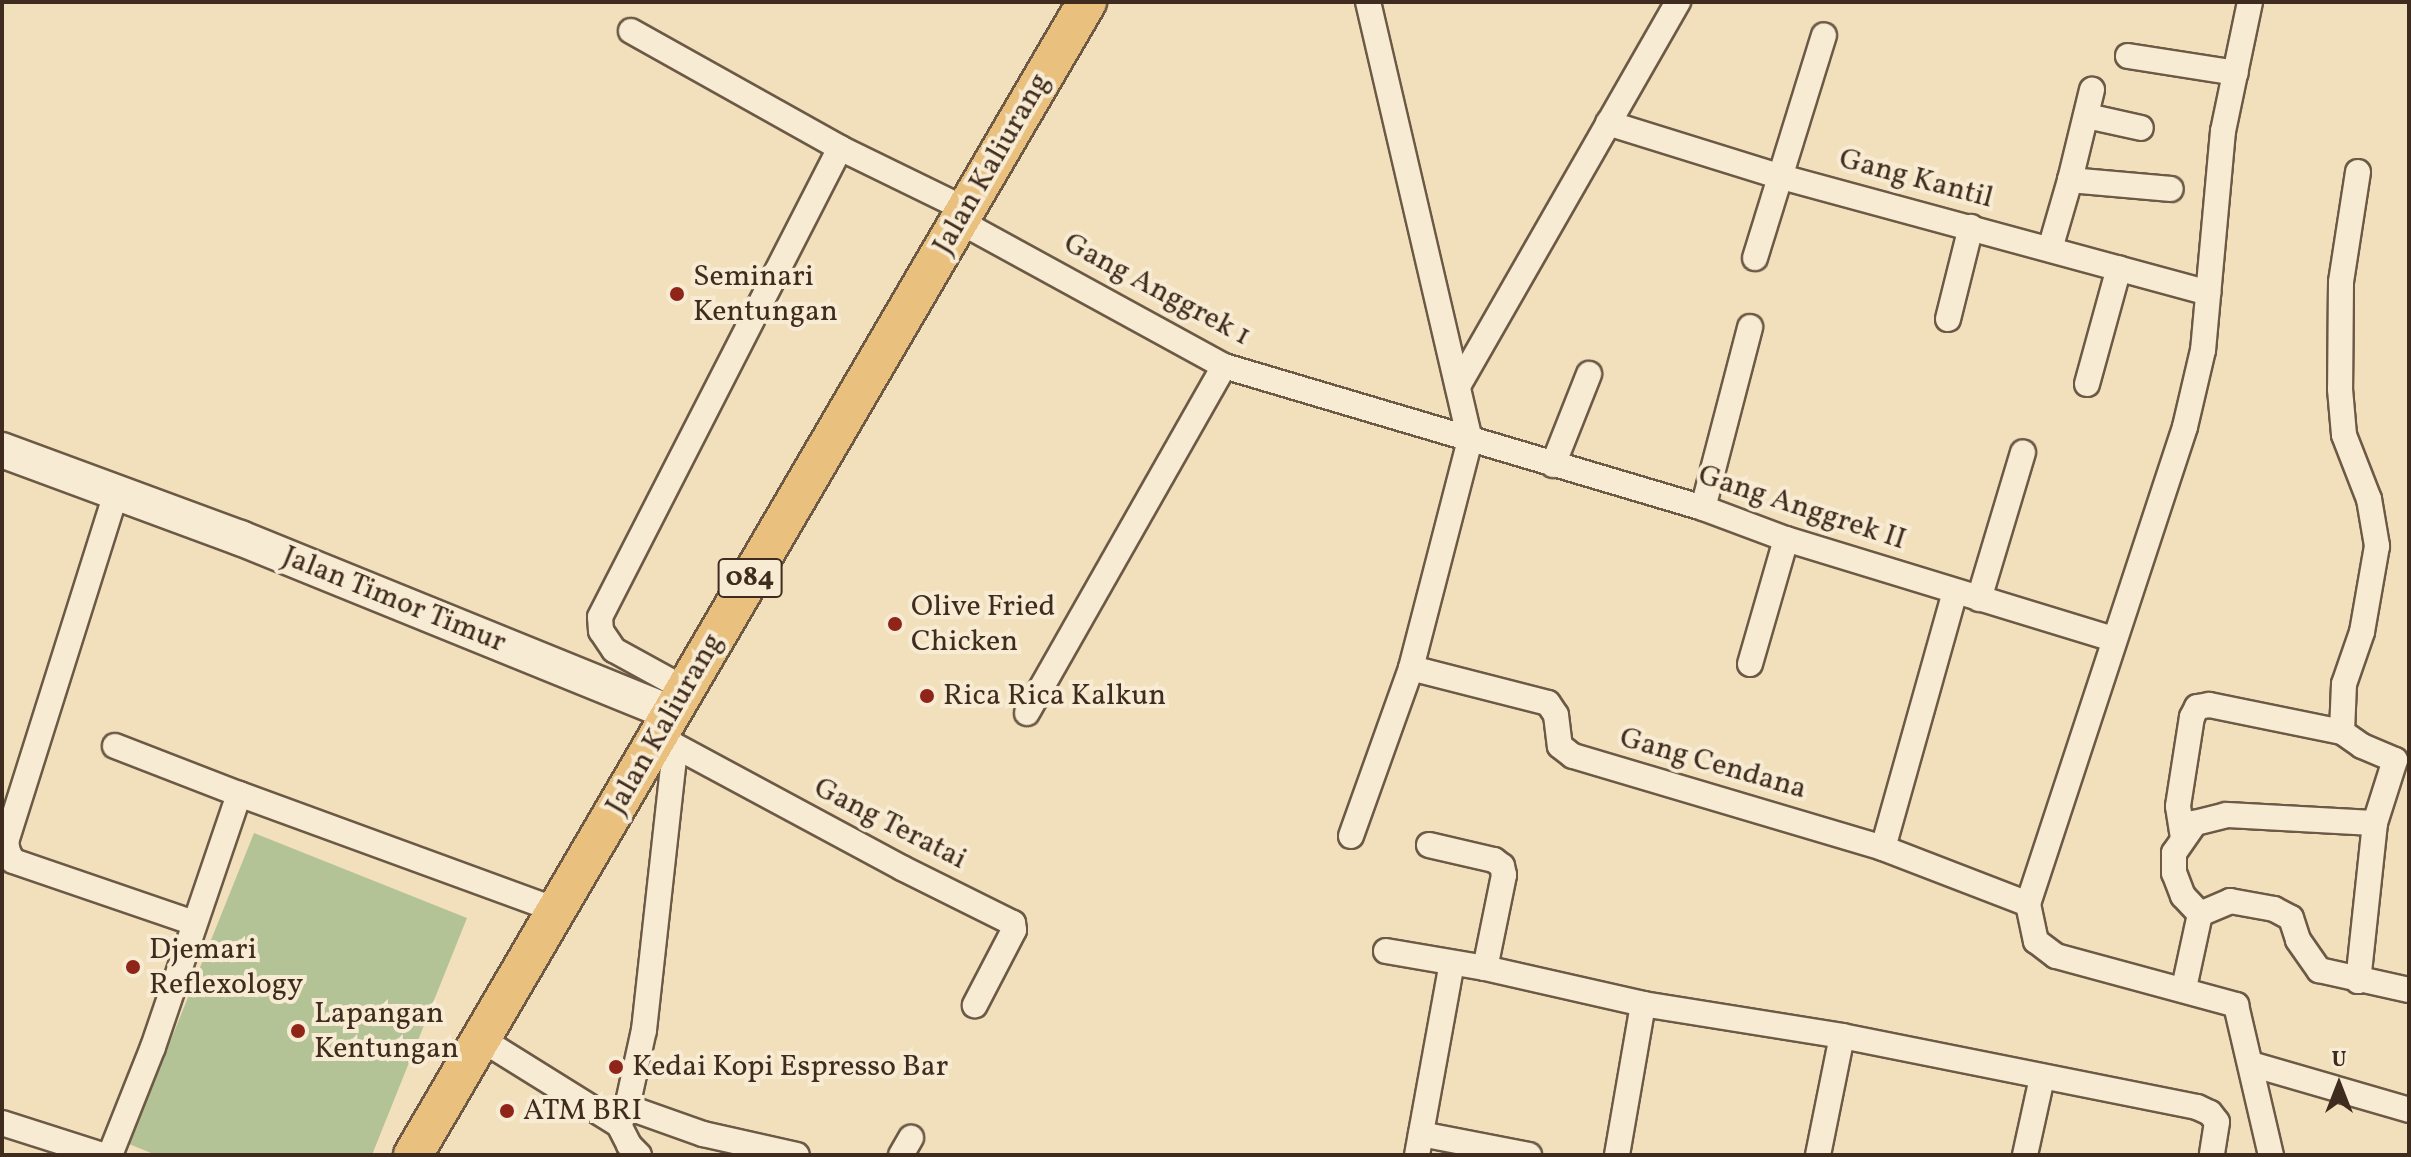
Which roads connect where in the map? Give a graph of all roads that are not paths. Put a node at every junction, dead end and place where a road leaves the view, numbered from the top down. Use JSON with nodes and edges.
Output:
{"nodes":[{"id":1,"x":1368,"y":2,"type":"edge"},
{"id":2,"x":1678,"y":2,"type":"edge"},
{"id":3,"x":2250,"y":2,"type":"edge"},
{"id":4,"x":1080,"y":4,"type":"edge"},
{"id":5,"x":631,"y":31,"type":"dead end"},
{"id":6,"x":1824,"y":35,"type":"dead end"},
{"id":7,"x":2128,"y":56,"type":"dead end"},
{"id":8,"x":2236,"y":73,"type":"junction"},
{"id":9,"x":2092,"y":90,"type":"dead end"},
{"id":10,"x":2087,"y":116,"type":"junction"},
{"id":11,"x":1608,"y":123,"type":"junction"},
{"id":12,"x":2141,"y":128,"type":"dead end"},
{"id":13,"x":840,"y":148,"type":"junction"},
{"id":14,"x":2358,"y":172,"type":"dead end"},
{"id":15,"x":1778,"y":176,"type":"junction"},
{"id":16,"x":2070,"y":180,"type":"junction"},
{"id":17,"x":2171,"y":189,"type":"dead end"},
{"id":18,"x":962,"y":215,"type":"junction"},
{"id":19,"x":1971,"y":227,"type":"junction"},
{"id":20,"x":2050,"y":249,"type":"junction"},
{"id":21,"x":1755,"y":258,"type":"dead end"},
{"id":22,"x":2119,"y":268,"type":"junction"},
{"id":23,"x":2208,"y":293,"type":"junction"},
{"id":24,"x":1948,"y":319,"type":"dead end"},
{"id":25,"x":1750,"y":327,"type":"dead end"},
{"id":26,"x":1224,"y":366,"type":"junction"},
{"id":27,"x":1589,"y":374,"type":"dead end"},
{"id":28,"x":2087,"y":384,"type":"dead end"},
{"id":29,"x":1458,"y":386,"type":"junction"},
{"id":30,"x":1470,"y":440,"type":"junction"},
{"id":31,"x":2,"y":450,"type":"edge"},
{"id":32,"x":2023,"y":452,"type":"dead end"},
{"id":33,"x":1553,"y":465,"type":"junction"},
{"id":34,"x":117,"y":490,"type":"junction"},
{"id":35,"x":1703,"y":508,"type":"junction"},
{"id":36,"x":1786,"y":539,"type":"junction"},
{"id":37,"x":1955,"y":592,"type":"junction"},
{"id":38,"x":1979,"y":599,"type":"junction"},
{"id":39,"x":2113,"y":639,"type":"junction"},
{"id":40,"x":1750,"y":664,"type":"dead end"},
{"id":41,"x":1411,"y":668,"type":"junction"},
{"id":42,"x":1027,"y":713,"type":"dead end"},
{"id":43,"x":672,"y":722,"type":"junction"},
{"id":44,"x":2342,"y":732,"type":"junction"},
{"id":45,"x":115,"y":746,"type":"dead end"},
{"id":46,"x":239,"y":794,"type":"junction"},
{"id":47,"x":2375,"y":823,"type":"junction"},
{"id":48,"x":1351,"y":836,"type":"dead end"},
{"id":49,"x":2183,"y":838,"type":"junction"},
{"id":50,"x":1429,"y":845,"type":"dead end"},
{"id":51,"x":1883,"y":848,"type":"junction"},
{"id":52,"x":2028,"y":904,"type":"junction"},
{"id":53,"x":556,"y":910,"type":"junction"},
{"id":54,"x":2200,"y":914,"type":"junction"},
{"id":55,"x":194,"y":923,"type":"junction"},
{"id":56,"x":1386,"y":951,"type":"dead end"},
{"id":57,"x":1452,"y":963,"type":"junction"},
{"id":58,"x":1485,"y":968,"type":"junction"},
{"id":59,"x":2358,"y":981,"type":"junction"},
{"id":60,"x":2184,"y":988,"type":"junction"},
{"id":61,"x":2409,"y":990,"type":"edge"},
{"id":62,"x":1643,"y":1004,"type":"junction"},
{"id":63,"x":975,"y":1005,"type":"dead end"},
{"id":64,"x":1842,"y":1036,"type":"junction"},
{"id":65,"x":481,"y":1039,"type":"junction"},
{"id":66,"x":2251,"y":1064,"type":"junction"},
{"id":67,"x":2042,"y":1078,"type":"junction"},
{"id":68,"x":2409,"y":1110,"type":"edge"},
{"id":69,"x":2,"y":1123,"type":"edge"},
{"id":70,"x":628,"y":1137,"type":"edge"},
{"id":71,"x":1419,"y":1144,"type":"edge"},
{"id":72,"x":43,"y":1147,"type":"edge"},
{"id":73,"x":102,"y":1155,"type":"edge"},
{"id":74,"x":110,"y":1155,"type":"edge"},
{"id":75,"x":413,"y":1155,"type":"edge"},
{"id":76,"x":797,"y":1155,"type":"edge"},
{"id":77,"x":1529,"y":1155,"type":"edge"},
{"id":78,"x":1617,"y":1155,"type":"edge"},
{"id":79,"x":1818,"y":1155,"type":"edge"},
{"id":80,"x":2025,"y":1155,"type":"edge"},
{"id":81,"x":2212,"y":1155,"type":"edge"},
{"id":82,"x":2271,"y":1155,"type":"edge"}],
"edges":[{"from":1,"to":29,"type":"street"},
{"from":2,"to":11,"type":"street"},
{"from":3,"to":8,"type":"street"},
{"from":4,"to":18,"type":"main road","name":"Jalan Kaliurang","number":"084"},
{"from":5,"to":13,"type":"street","name":"Gang Anggrek 1"},
{"from":6,"to":15,"type":"street"},
{"from":7,"to":8,"type":"street"},
{"from":8,"to":23,"type":"street"},
{"from":9,"to":10,"type":"street"},
{"from":10,"to":12,"type":"street"},
{"from":10,"to":16,"type":"street"},
{"from":11,"to":15,"type":"street","name":"Gang Kantil"},
{"from":11,"to":29,"type":"street"},
{"from":13,"to":18,"type":"street","name":"Gang Anggrek 1"},
{"from":13,"to":43,"type":"street"},
{"from":14,"to":44,"type":"street"},
{"from":15,"to":19,"type":"street","name":"Gang Kantil"},
{"from":15,"to":21,"type":"street"},
{"from":16,"to":17,"type":"street"},
{"from":16,"to":20,"type":"street"},
{"from":18,"to":26,"type":"street","name":"Gang Anggrek 1"},
{"from":18,"to":43,"type":"main road","name":"Jalan Kaliurang","number":"084"},
{"from":19,"to":20,"type":"street","name":"Gang Kantil"},
{"from":19,"to":24,"type":"street"},
{"from":20,"to":22,"type":"street","name":"Gang Kantil"},
{"from":22,"to":23,"type":"street","name":"Gang Kantil"},
{"from":22,"to":28,"type":"street"},
{"from":23,"to":39,"type":"street"},
{"from":25,"to":35,"type":"street"},
{"from":26,"to":30,"type":"street","name":"Gang Anggrek 1"},
{"from":26,"to":42,"type":"street"},
{"from":27,"to":33,"type":"street"},
{"from":29,"to":30,"type":"street"},
{"from":30,"to":33,"type":"street","name":"Gang Anggrek II"},
{"from":30,"to":41,"type":"street"},
{"from":31,"to":34,"type":"street","name":"Jalan Timor Timur"},
{"from":32,"to":38,"type":"street"},
{"from":33,"to":35,"type":"street","name":"Gang Anggrek II"},
{"from":34,"to":43,"type":"street","name":"Jalan Timor Timur"},
{"from":34,"to":55,"type":"street"},
{"from":35,"to":36,"type":"street","name":"Gang Anggrek II"},
{"from":36,"to":37,"type":"street","name":"Gang Anggrek II"},
{"from":36,"to":40,"type":"street"},
{"from":37,"to":38,"type":"street","name":"Gang Anggrek II"},
{"from":37,"to":51,"type":"street"},
{"from":38,"to":39,"type":"street","name":"Gang Anggrek II"},
{"from":39,"to":52,"type":"street"},
{"from":41,"to":48,"type":"street"},
{"from":41,"to":51,"type":"street","name":"Gang Cendana"},
{"from":43,"to":53,"type":"main road","name":"Jalan Kaliurang","number":"084"},
{"from":43,"to":63,"type":"street","name":"Gang Teratai"},
{"from":43,"to":70,"type":"street"},
{"from":44,"to":47,"type":"street"},
{"from":44,"to":49,"type":"street"},
{"from":45,"to":46,"type":"street"},
{"from":46,"to":53,"type":"street"},
{"from":46,"to":55,"type":"street"},
{"from":47,"to":49,"type":"street"},
{"from":47,"to":59,"type":"street"},
{"from":49,"to":54,"type":"street"},
{"from":50,"to":58,"type":"street"},
{"from":51,"to":52,"type":"street","name":"Gang Cendana"},
{"from":52,"to":60,"type":"street"},
{"from":53,"to":65,"type":"main road","name":"Jalan Kaliurang","number":"084"},
{"from":54,"to":59,"type":"street"},
{"from":54,"to":60,"type":"street"},
{"from":55,"to":74,"type":"street"},
{"from":56,"to":57,"type":"street"},
{"from":57,"to":58,"type":"street"},
{"from":57,"to":71,"type":"street"},
{"from":58,"to":62,"type":"street"},
{"from":59,"to":61,"type":"street"},
{"from":60,"to":66,"type":"street"},
{"from":62,"to":64,"type":"street"},
{"from":62,"to":78,"type":"street"},
{"from":64,"to":67,"type":"street"},
{"from":64,"to":79,"type":"street"},
{"from":65,"to":70,"type":"street"},
{"from":65,"to":75,"type":"main road","name":"Jalan Kaliurang","number":"084"},
{"from":66,"to":68,"type":"street"},
{"from":66,"to":82,"type":"street"},
{"from":67,"to":80,"type":"street"},
{"from":67,"to":81,"type":"street"},
{"from":69,"to":72,"type":"street"},
{"from":70,"to":76,"type":"street"},
{"from":71,"to":77,"type":"street"},
{"from":72,"to":73,"type":"street"}]}
